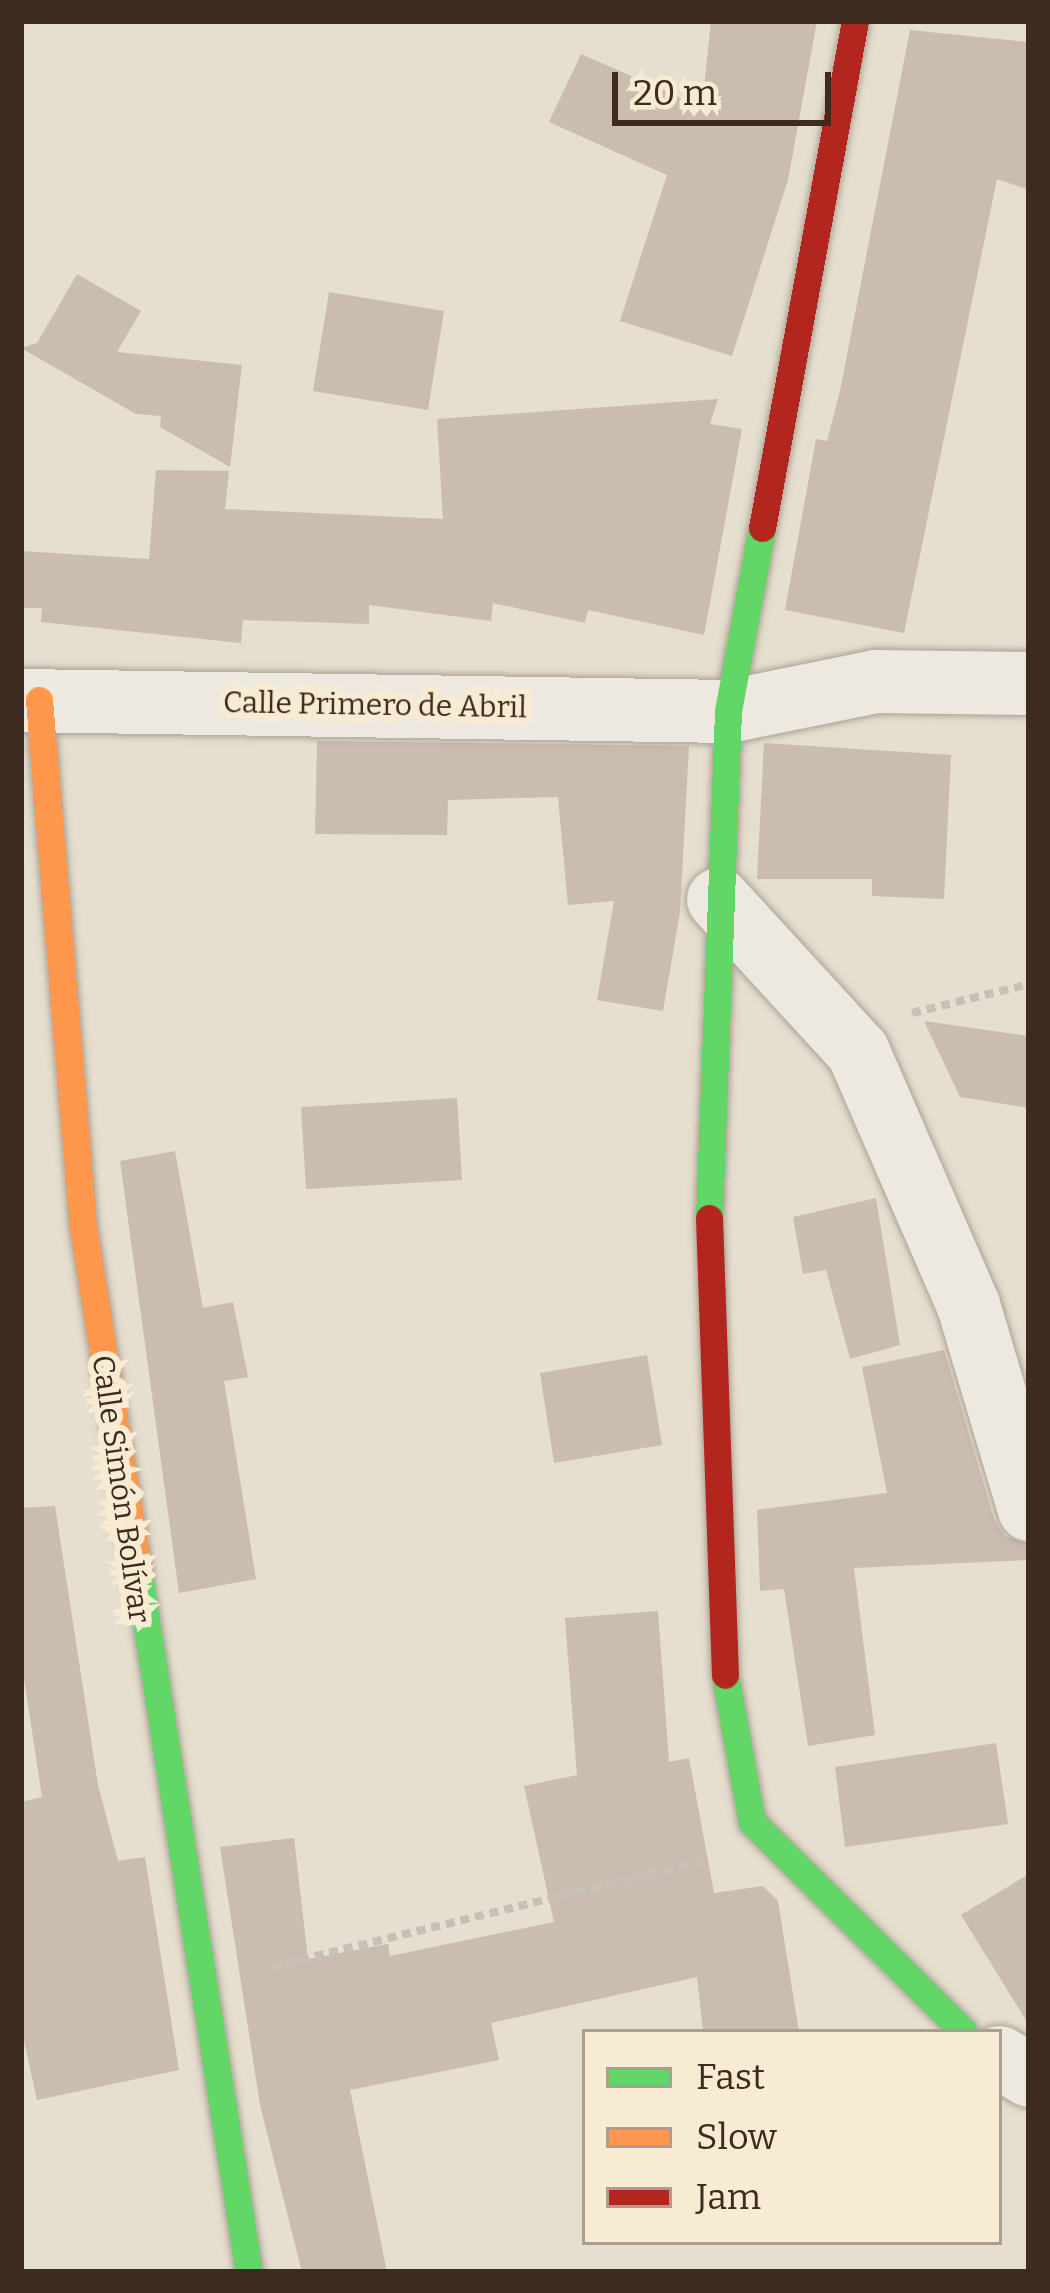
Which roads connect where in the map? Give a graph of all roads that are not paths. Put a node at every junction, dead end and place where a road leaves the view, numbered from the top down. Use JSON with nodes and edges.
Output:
{"nodes":[{"id":1,"x":855,"y":21,"type":"edge"},
{"id":2,"x":1029,"y":683,"type":"edge"},
{"id":3,"x":30,"y":700,"type":"edge"},
{"id":4,"x":728,"y":711,"type":"junction"},
{"id":5,"x":718,"y":899,"type":"junction"},
{"id":6,"x":1029,"y":1509,"type":"edge"},
{"id":7,"x":961,"y":2029,"type":"edge"},
{"id":8,"x":1002,"y":2058,"type":"edge"},
{"id":9,"x":1029,"y":2075,"type":"edge"},
{"id":10,"x":249,"y":2272,"type":"edge"}],
"edges":[{"from":1,"to":4,"type":"street"},
{"from":2,"to":4,"type":"street","name":"Calle Primero de Abril"},
{"from":3,"to":4,"type":"street","name":"Calle Primero de Abril"},
{"from":3,"to":10,"type":"street","name":"Calle Simón Bolívar"},
{"from":4,"to":5,"type":"street"},
{"from":5,"to":6,"type":"street"},
{"from":5,"to":7,"type":"street"},
{"from":8,"to":9,"type":"street"}]}
